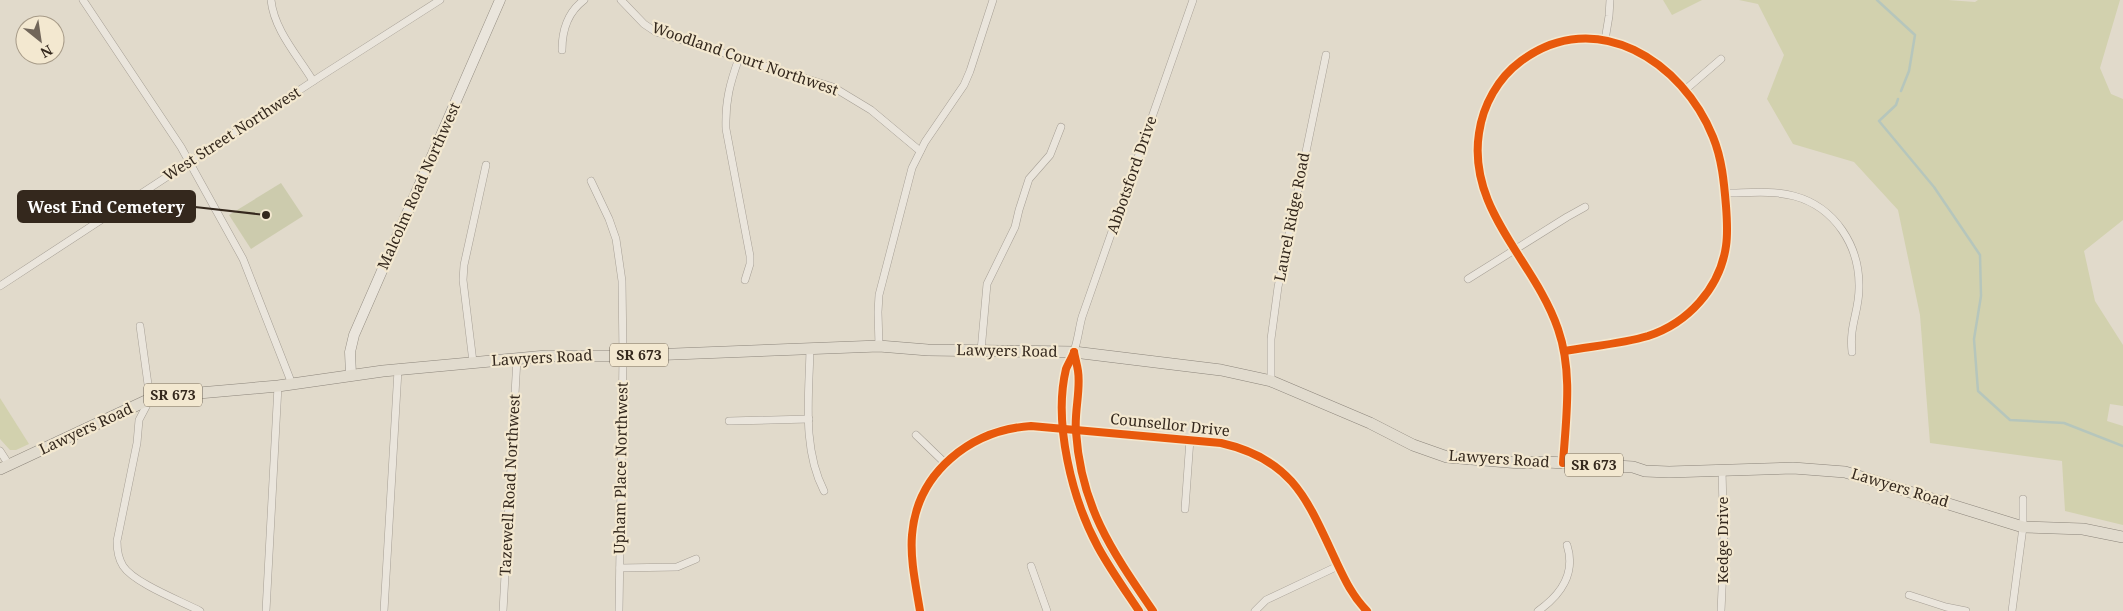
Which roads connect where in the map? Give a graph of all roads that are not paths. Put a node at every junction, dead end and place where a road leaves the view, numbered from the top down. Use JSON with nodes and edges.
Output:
{"nodes":[{"id":1,"x":83,"y":0,"type":"edge"},
{"id":2,"x":271,"y":0,"type":"edge"},
{"id":3,"x":440,"y":0,"type":"edge"},
{"id":4,"x":500,"y":0,"type":"edge"},
{"id":5,"x":584,"y":0,"type":"edge"},
{"id":6,"x":620,"y":0,"type":"edge"},
{"id":7,"x":993,"y":0,"type":"edge"},
{"id":8,"x":1193,"y":0,"type":"edge"},
{"id":9,"x":1610,"y":0,"type":"edge"},
{"id":10,"x":1606,"y":40,"type":"junction"},
{"id":11,"x":562,"y":50,"type":"dead end"},
{"id":12,"x":1326,"y":55,"type":"dead end"},
{"id":13,"x":739,"y":58,"type":"junction"},
{"id":14,"x":1721,"y":59,"type":"dead end"},
{"id":15,"x":314,"y":81,"type":"junction"},
{"id":16,"x":1685,"y":90,"type":"junction"},
{"id":17,"x":1061,"y":127,"type":"dead end"},
{"id":18,"x":920,"y":151,"type":"junction"},
{"id":19,"x":190,"y":162,"type":"junction"},
{"id":20,"x":486,"y":165,"type":"dead end"},
{"id":21,"x":591,"y":181,"type":"dead end"},
{"id":22,"x":1725,"y":193,"type":"junction"},
{"id":23,"x":1585,"y":207,"type":"dead end"},
{"id":24,"x":1514,"y":249,"type":"junction"},
{"id":25,"x":1468,"y":279,"type":"dead end"},
{"id":26,"x":745,"y":280,"type":"dead end"},
{"id":27,"x":0,"y":286,"type":"edge"},
{"id":28,"x":140,"y":326,"type":"dead end"},
{"id":29,"x":879,"y":346,"type":"junction"},
{"id":30,"x":810,"y":350,"type":"junction"},
{"id":31,"x":981,"y":351,"type":"junction"},
{"id":32,"x":1564,"y":351,"type":"junction"},
{"id":33,"x":1074,"y":352,"type":"junction"},
{"id":34,"x":1852,"y":352,"type":"dead end"},
{"id":35,"x":623,"y":356,"type":"junction"},
{"id":36,"x":517,"y":358,"type":"junction"},
{"id":37,"x":473,"y":362,"type":"junction"},
{"id":38,"x":398,"y":370,"type":"junction"},
{"id":39,"x":351,"y":374,"type":"junction"},
{"id":40,"x":1271,"y":381,"type":"junction"},
{"id":41,"x":292,"y":384,"type":"junction"},
{"id":42,"x":278,"y":386,"type":"junction"},
{"id":43,"x":150,"y":399,"type":"junction"},
{"id":44,"x":809,"y":419,"type":"junction"},
{"id":45,"x":729,"y":421,"type":"dead end"},
{"id":46,"x":1063,"y":429,"type":"junction"},
{"id":47,"x":1076,"y":429,"type":"junction"},
{"id":48,"x":916,"y":435,"type":"dead end"},
{"id":49,"x":1190,"y":439,"type":"junction"},
{"id":50,"x":0,"y":451,"type":"edge"},
{"id":51,"x":945,"y":463,"type":"junction"},
{"id":52,"x":1563,"y":463,"type":"junction"},
{"id":53,"x":4,"y":467,"type":"edge"},
{"id":54,"x":1722,"y":470,"type":"junction"},
{"id":55,"x":824,"y":491,"type":"dead end"},
{"id":56,"x":2023,"y":499,"type":"dead end"},
{"id":57,"x":1185,"y":509,"type":"dead end"},
{"id":58,"x":2023,"y":527,"type":"junction"},
{"id":59,"x":2123,"y":537,"type":"edge"},
{"id":60,"x":1567,"y":545,"type":"dead end"},
{"id":61,"x":696,"y":560,"type":"dead end"},
{"id":62,"x":1031,"y":566,"type":"dead end"},
{"id":63,"x":1338,"y":566,"type":"junction"},
{"id":64,"x":620,"y":568,"type":"junction"},
{"id":65,"x":1909,"y":595,"type":"dead end"},
{"id":66,"x":200,"y":611,"type":"edge"},
{"id":67,"x":266,"y":611,"type":"edge"},
{"id":68,"x":384,"y":611,"type":"edge"},
{"id":69,"x":503,"y":611,"type":"edge"},
{"id":70,"x":619,"y":611,"type":"edge"},
{"id":71,"x":920,"y":611,"type":"edge"},
{"id":72,"x":1047,"y":611,"type":"edge"},
{"id":73,"x":1139,"y":611,"type":"edge"},
{"id":74,"x":1153,"y":611,"type":"edge"},
{"id":75,"x":1255,"y":611,"type":"edge"},
{"id":76,"x":1367,"y":611,"type":"edge"},
{"id":77,"x":1538,"y":611,"type":"edge"},
{"id":78,"x":1721,"y":611,"type":"edge"},
{"id":79,"x":1966,"y":611,"type":"edge"},
{"id":80,"x":2012,"y":611,"type":"edge"}],
"edges":[{"from":1,"to":19,"type":"street"},
{"from":2,"to":15,"type":"street"},
{"from":3,"to":15,"type":"street","name":"West Street Northwest"},
{"from":4,"to":39,"type":"main road","name":"Malcolm Road Northwest"},
{"from":5,"to":11,"type":"street"},
{"from":6,"to":13,"type":"street","name":"Woodland Court Northwest"},
{"from":7,"to":18,"type":"street"},
{"from":8,"to":33,"type":"street","name":"Abbotsford Drive"},
{"from":9,"to":10,"type":"street"},
{"from":10,"to":16,"type":"street"},
{"from":10,"to":24,"type":"street"},
{"from":12,"to":40,"type":"street","name":"Laurel Ridge Road"},
{"from":13,"to":18,"type":"street","name":"Woodland Court Northwest"},
{"from":13,"to":26,"type":"street"},
{"from":14,"to":16,"type":"street"},
{"from":15,"to":19,"type":"street","name":"West Street Northwest"},
{"from":16,"to":22,"type":"street"},
{"from":17,"to":31,"type":"street"},
{"from":18,"to":29,"type":"street"},
{"from":19,"to":27,"type":"street","name":"West Street Northwest"},
{"from":19,"to":41,"type":"street"},
{"from":20,"to":37,"type":"street"},
{"from":21,"to":35,"type":"street","name":"Upham Place Northwest"},
{"from":22,"to":32,"type":"street"},
{"from":22,"to":34,"type":"street"},
{"from":23,"to":24,"type":"street"},
{"from":24,"to":25,"type":"street"},
{"from":24,"to":32,"type":"street"},
{"from":28,"to":43,"type":"street"},
{"from":29,"to":30,"type":"main road","name":"Lawyers Road","number":"SR 673"},
{"from":29,"to":31,"type":"main road","name":"Lawyers Road","number":"SR 673"},
{"from":30,"to":35,"type":"main road","name":"Lawyers Road","number":"SR 673"},
{"from":30,"to":44,"type":"street"},
{"from":31,"to":33,"type":"main road","name":"Lawyers Road","number":"SR 673"},
{"from":32,"to":52,"type":"street"},
{"from":33,"to":40,"type":"main road","name":"Lawyers Road","number":"SR 673"},
{"from":33,"to":46,"type":"street","name":"Abbotsford Drive"},
{"from":33,"to":47,"type":"street","name":"Abbotsford Drive"},
{"from":35,"to":36,"type":"main road","name":"Lawyers Road","number":"SR 673"},
{"from":35,"to":64,"type":"street","name":"Upham Place Northwest"},
{"from":36,"to":37,"type":"main road","name":"Lawyers Road","number":"SR 673"},
{"from":36,"to":69,"type":"street","name":"Tazewell Road Northwest"},
{"from":37,"to":38,"type":"main road","name":"Lawyers Road","number":"SR 673"},
{"from":38,"to":39,"type":"main road","name":"Lawyers Road","number":"SR 673"},
{"from":38,"to":68,"type":"street"},
{"from":39,"to":41,"type":"main road","name":"Lawyers Road","number":"SR 673"},
{"from":40,"to":52,"type":"main road","name":"Lawyers Road","number":"SR 673"},
{"from":41,"to":42,"type":"main road","name":"Lawyers Road","number":"SR 673"},
{"from":42,"to":43,"type":"main road","name":"Lawyers Road","number":"SR 673"},
{"from":42,"to":67,"type":"street"},
{"from":43,"to":53,"type":"main road","name":"Lawyers Road","number":"SR 673"},
{"from":43,"to":66,"type":"street"},
{"from":44,"to":45,"type":"street"},
{"from":44,"to":55,"type":"street"},
{"from":46,"to":47,"type":"street","name":"Counsellor Drive"},
{"from":46,"to":51,"type":"street","name":"Counsellor Drive"},
{"from":46,"to":73,"type":"street","name":"Abbotsford Drive"},
{"from":47,"to":49,"type":"street","name":"Counsellor Drive"},
{"from":47,"to":74,"type":"street","name":"Abbotsford Drive"},
{"from":48,"to":51,"type":"street"},
{"from":49,"to":57,"type":"street"},
{"from":49,"to":63,"type":"street","name":"Counsellor Drive"},
{"from":50,"to":53,"type":"street"},
{"from":51,"to":71,"type":"street","name":"Counsellor Drive"},
{"from":52,"to":54,"type":"main road","name":"Lawyers Road","number":"SR 673"},
{"from":54,"to":58,"type":"main road","name":"Lawyers Road","number":"SR 673"},
{"from":54,"to":78,"type":"street","name":"Kedge Drive"},
{"from":56,"to":58,"type":"street"},
{"from":58,"to":59,"type":"main road","name":"Lawyers Road","number":"SR 673"},
{"from":58,"to":80,"type":"street"},
{"from":60,"to":77,"type":"street"},
{"from":61,"to":64,"type":"street"},
{"from":62,"to":72,"type":"street"},
{"from":63,"to":75,"type":"street"},
{"from":63,"to":76,"type":"street","name":"Counsellor Drive"},
{"from":64,"to":70,"type":"street","name":"Upham Place Northwest"},
{"from":65,"to":79,"type":"street"}]}
